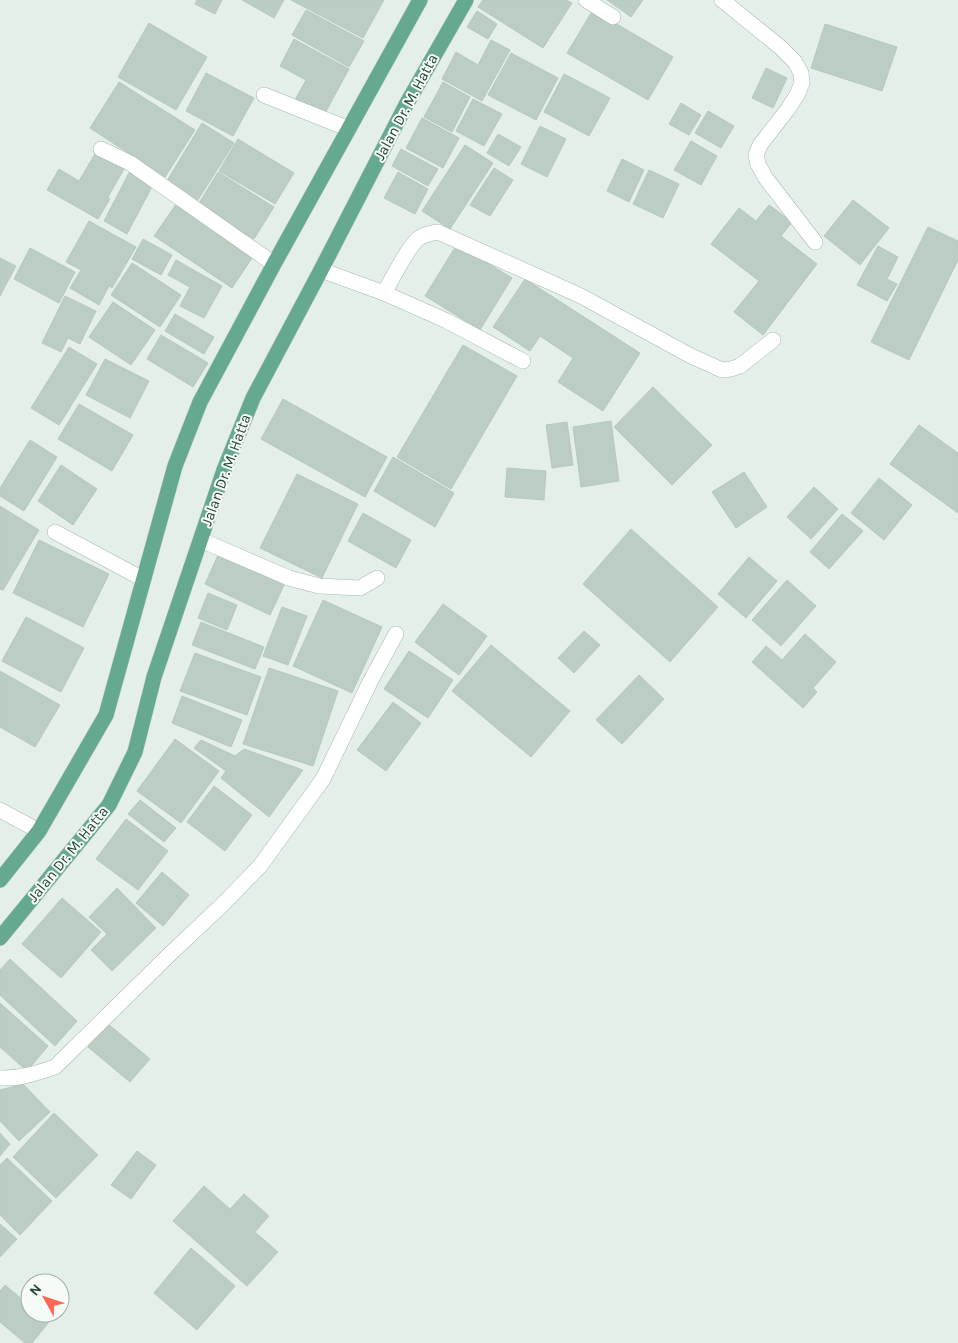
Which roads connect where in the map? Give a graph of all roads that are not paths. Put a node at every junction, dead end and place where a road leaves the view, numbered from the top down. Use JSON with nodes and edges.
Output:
{"nodes":[{"id":1,"x":420,"y":0,"type":"edge"},
{"id":2,"x":466,"y":0,"type":"edge"},
{"id":3,"x":586,"y":0,"type":"edge"},
{"id":4,"x":722,"y":0,"type":"edge"},
{"id":5,"x":613,"y":17,"type":"dead end"},
{"id":6,"x":264,"y":95,"type":"dead end"},
{"id":7,"x":349,"y":129,"type":"junction"},
{"id":8,"x":100,"y":148,"type":"dead end"},
{"id":9,"x":815,"y":242,"type":"dead end"},
{"id":10,"x":274,"y":264,"type":"junction"},
{"id":11,"x":321,"y":270,"type":"junction"},
{"id":12,"x":384,"y":293,"type":"junction"},
{"id":13,"x":773,"y":340,"type":"dead end"},
{"id":14,"x":523,"y":361,"type":"dead end"},
{"id":15,"x":54,"y":532,"type":"dead end"},
{"id":16,"x":200,"y":540,"type":"junction"},
{"id":17,"x":377,"y":578,"type":"dead end"},
{"id":18,"x":143,"y":579,"type":"junction"},
{"id":19,"x":396,"y":634,"type":"dead end"},
{"id":20,"x":0,"y":810,"type":"edge"},
{"id":21,"x":39,"y":831,"type":"junction"},
{"id":22,"x":0,"y":880,"type":"edge"},
{"id":23,"x":0,"y":938,"type":"edge"},
{"id":24,"x":0,"y":1078,"type":"edge"}],
"edges":[{"from":1,"to":7,"type":"main road"},
{"from":2,"to":11,"type":"main road","name":"Jalan Dr. M. Hatta"},
{"from":3,"to":5,"type":"street"},
{"from":4,"to":9,"type":"street"},
{"from":6,"to":7,"type":"street"},
{"from":7,"to":10,"type":"main road"},
{"from":8,"to":10,"type":"street"},
{"from":10,"to":18,"type":"main road"},
{"from":11,"to":12,"type":"street"},
{"from":11,"to":16,"type":"main road","name":"Jalan Dr. M. Hatta"},
{"from":12,"to":13,"type":"street"},
{"from":12,"to":14,"type":"street"},
{"from":15,"to":18,"type":"street"},
{"from":16,"to":17,"type":"street"},
{"from":16,"to":23,"type":"main road","name":"Jalan Dr. M. Hatta"},
{"from":18,"to":21,"type":"main road"},
{"from":19,"to":24,"type":"street"},
{"from":20,"to":21,"type":"street"},
{"from":21,"to":22,"type":"main road"}]}
